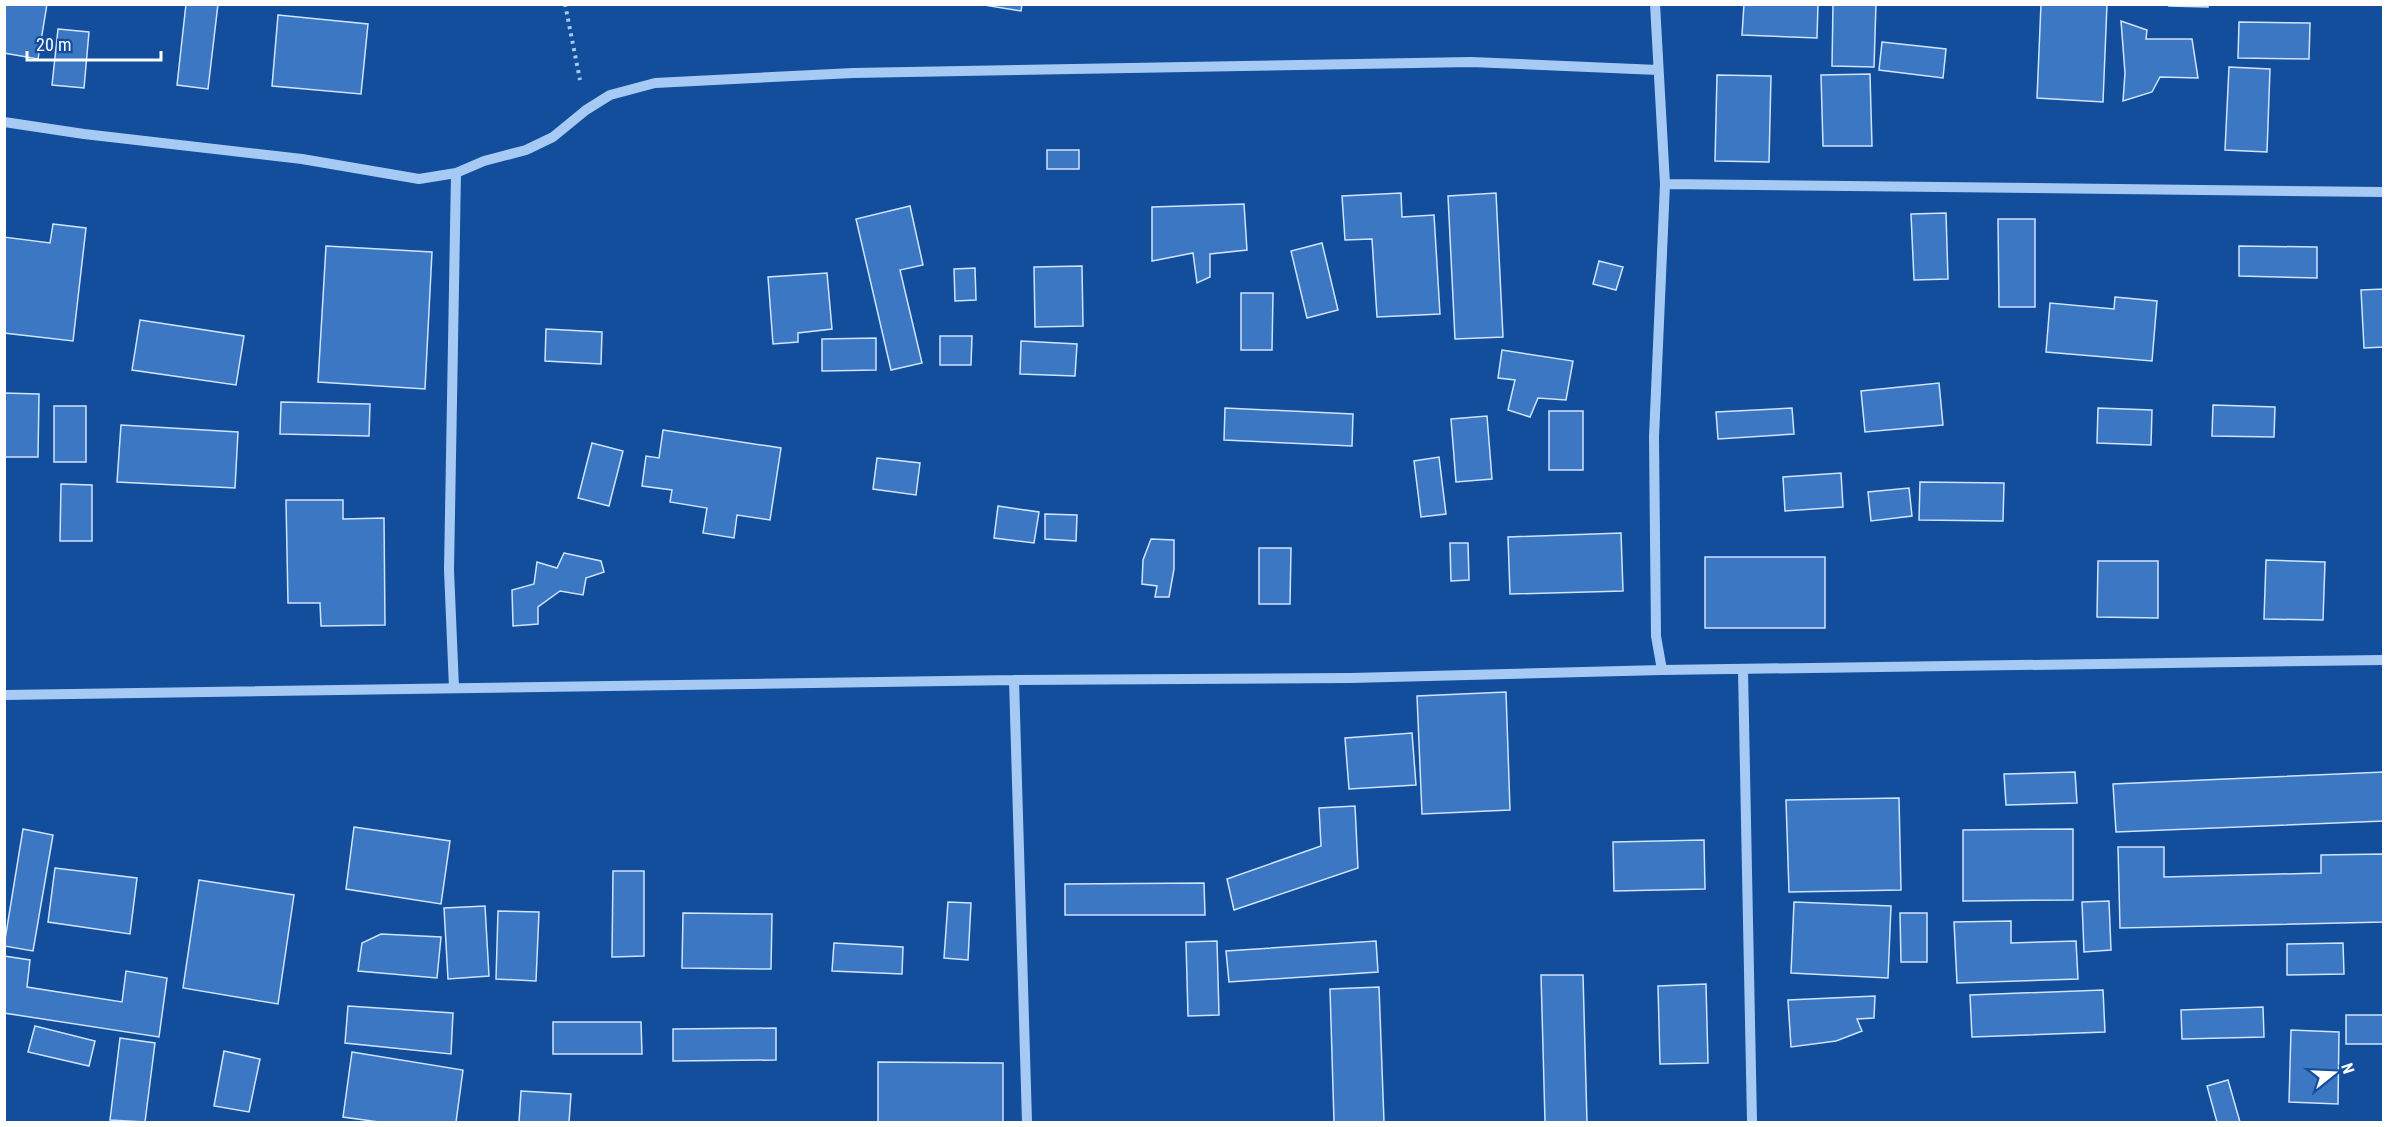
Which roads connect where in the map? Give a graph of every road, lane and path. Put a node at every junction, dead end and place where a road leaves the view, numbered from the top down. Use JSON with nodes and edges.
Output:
{"nodes":[{"id":1,"x":565,"y":4,"type":"edge"},
{"id":2,"x":1655,"y":4,"type":"edge"},
{"id":3,"x":1658,"y":69,"type":"junction"},
{"id":4,"x":586,"y":110,"type":"junction"},
{"id":5,"x":4,"y":122,"type":"edge"},
{"id":6,"x":456,"y":173,"type":"junction"},
{"id":7,"x":1665,"y":184,"type":"junction"},
{"id":8,"x":2384,"y":192,"type":"edge"},
{"id":9,"x":2384,"y":660,"type":"edge"},
{"id":10,"x":1662,"y":670,"type":"junction"},
{"id":11,"x":1743,"y":670,"type":"junction"},
{"id":12,"x":1014,"y":680,"type":"junction"},
{"id":13,"x":454,"y":688,"type":"junction"},
{"id":14,"x":4,"y":695,"type":"edge"},
{"id":15,"x":1027,"y":1122,"type":"edge"},
{"id":16,"x":1752,"y":1122,"type":"edge"}],
"edges":[{"from":1,"to":4,"type":"path"},
{"from":2,"to":3,"type":"street"},
{"from":3,"to":4,"type":"street"},
{"from":3,"to":7,"type":"street"},
{"from":4,"to":6,"type":"street"},
{"from":5,"to":6,"type":"street"},
{"from":6,"to":13,"type":"street"},
{"from":7,"to":8,"type":"street"},
{"from":7,"to":10,"type":"street"},
{"from":9,"to":11,"type":"street"},
{"from":10,"to":11,"type":"street"},
{"from":10,"to":12,"type":"street"},
{"from":11,"to":16,"type":"street"},
{"from":12,"to":13,"type":"street"},
{"from":12,"to":15,"type":"street"},
{"from":13,"to":14,"type":"street"}]}
